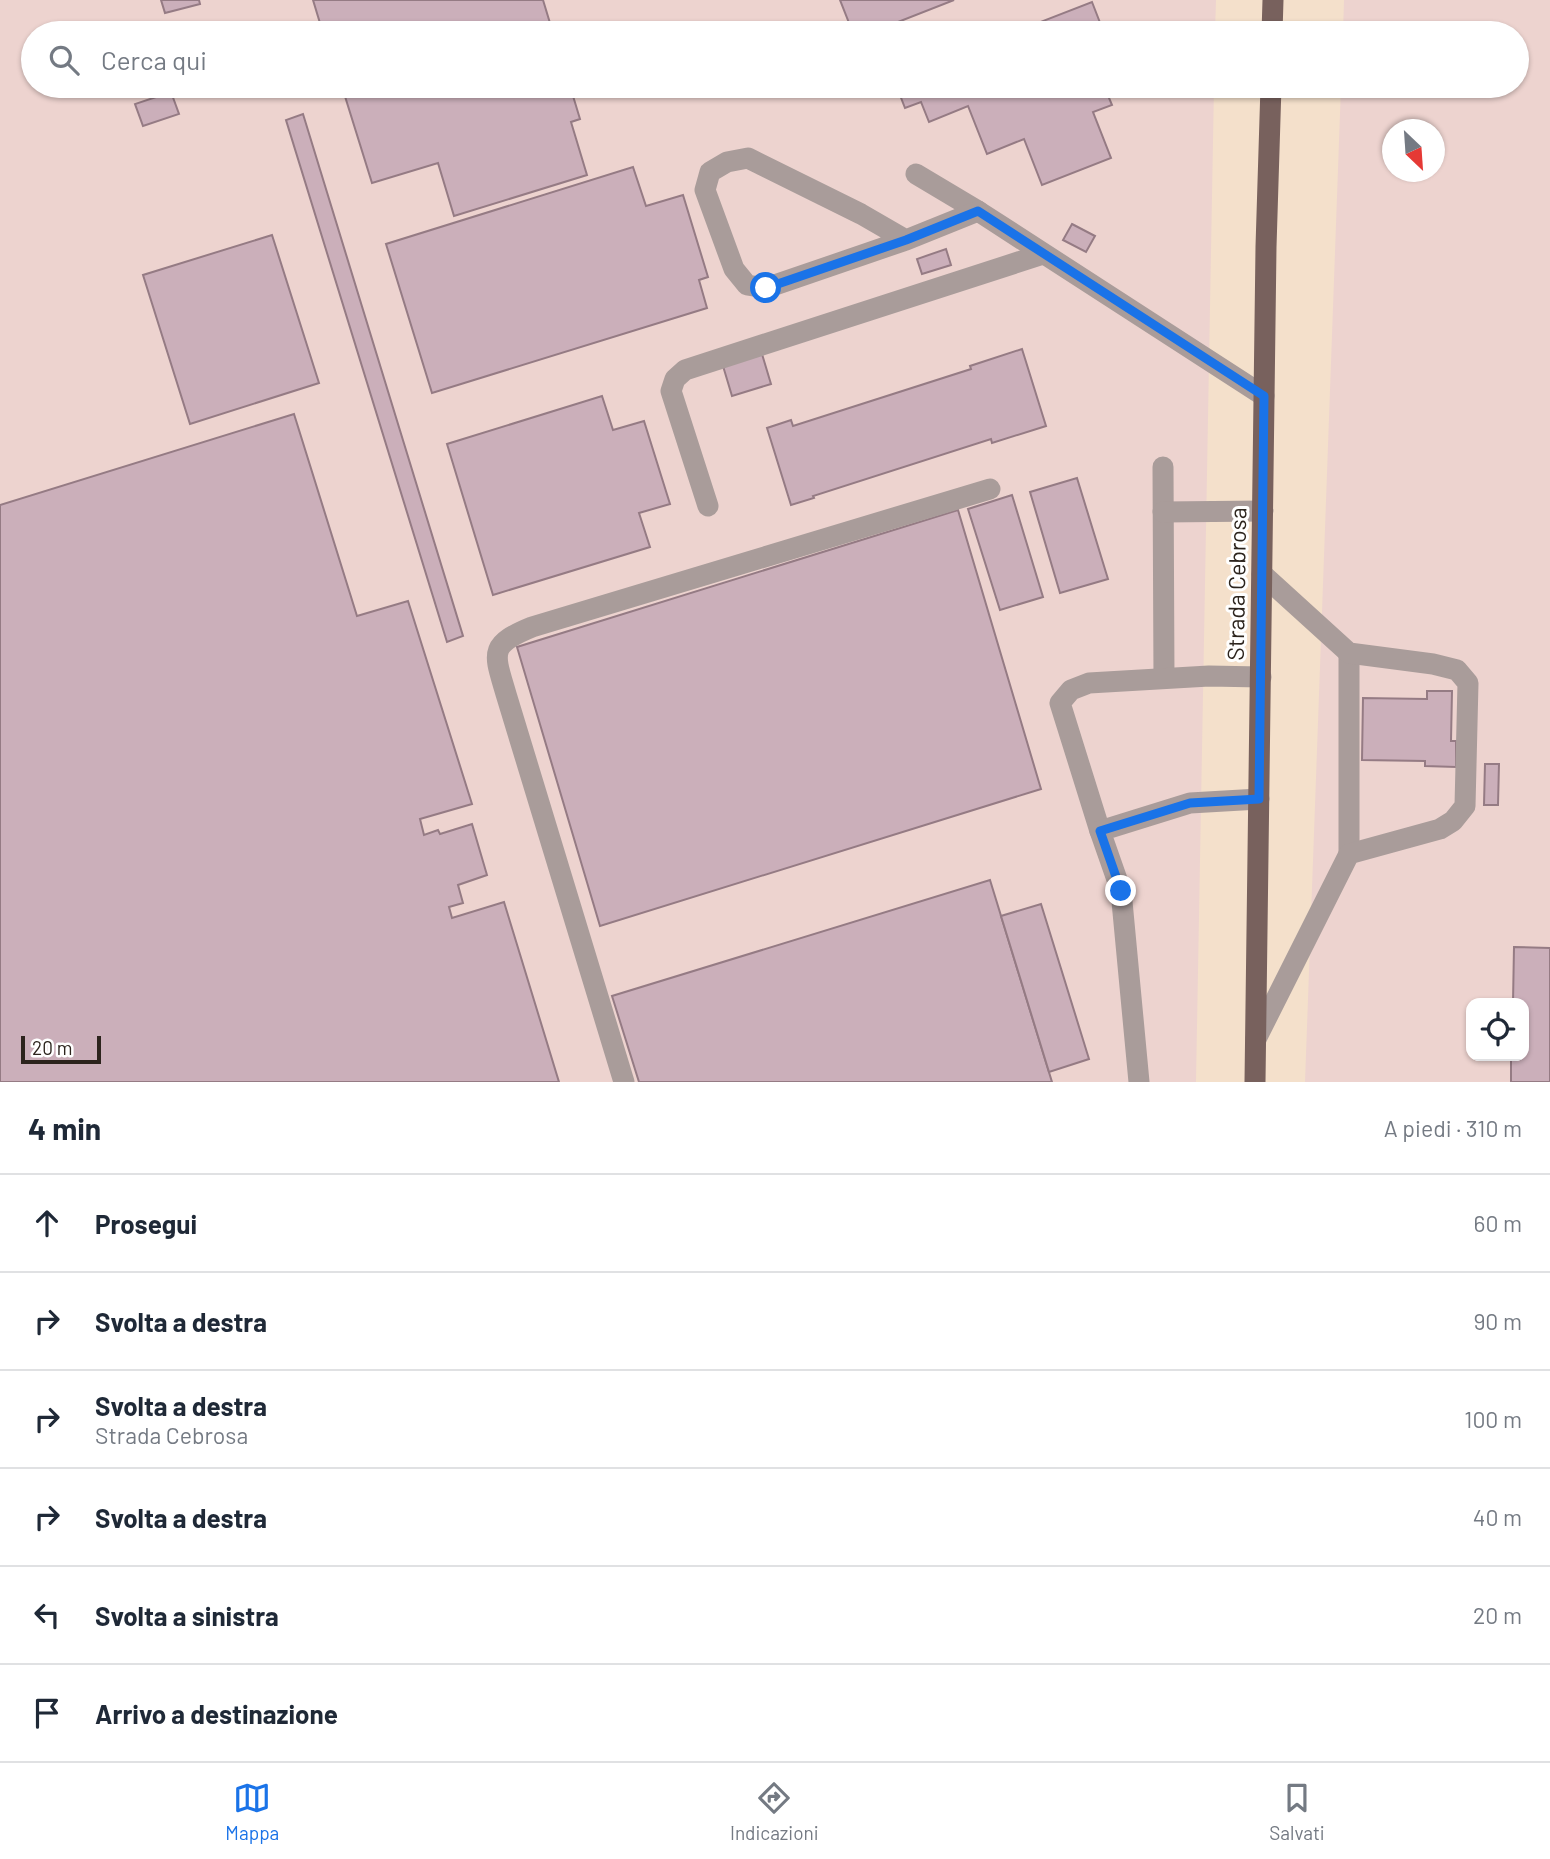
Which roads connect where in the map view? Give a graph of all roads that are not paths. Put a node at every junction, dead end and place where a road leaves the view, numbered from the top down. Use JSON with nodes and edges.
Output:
{"nodes":[{"id":1,"x":1273,"y":0,"type":"edge"},
{"id":2,"x":1272,"y":21,"type":"edge"},
{"id":3,"x":1271,"y":98,"type":"edge"},
{"id":4,"x":916,"y":174,"type":"dead end"},
{"id":5,"x":978,"y":211,"type":"junction"},
{"id":6,"x":906,"y":240,"type":"junction"},
{"id":7,"x":1043,"y":254,"type":"junction"},
{"id":8,"x":1264,"y":396,"type":"junction"},
{"id":9,"x":1163,"y":467,"type":"dead end"},
{"id":10,"x":990,"y":489,"type":"dead end"},
{"id":11,"x":708,"y":506,"type":"dead end"},
{"id":12,"x":1263,"y":511,"type":"junction"},
{"id":13,"x":1163,"y":512,"type":"junction"},
{"id":14,"x":1262,"y":574,"type":"junction"},
{"id":15,"x":1349,"y":653,"type":"junction"},
{"id":16,"x":1261,"y":677,"type":"junction"},
{"id":17,"x":1164,"y":678,"type":"junction"},
{"id":18,"x":1259,"y":799,"type":"junction"},
{"id":19,"x":1100,"y":831,"type":"junction"},
{"id":20,"x":1349,"y":854,"type":"junction"},
{"id":21,"x":1256,"y":1039,"type":"junction"},
{"id":22,"x":624,"y":1082,"type":"edge"},
{"id":23,"x":1139,"y":1082,"type":"edge"},
{"id":24,"x":1255,"y":1082,"type":"edge"}],
"edges":[{"from":1,"to":2,"type":"main road"},
{"from":3,"to":8,"type":"main road","name":"Strada Cebrosa"},
{"from":4,"to":5,"type":"lane"},
{"from":5,"to":6,"type":"lane"},
{"from":5,"to":7,"type":"lane"},
{"from":6,"to":6,"type":"lane"},
{"from":7,"to":8,"type":"lane"},
{"from":7,"to":11,"type":"lane"},
{"from":8,"to":12,"type":"main road","name":"Strada Cebrosa"},
{"from":9,"to":13,"type":"lane"},
{"from":10,"to":22,"type":"lane"},
{"from":12,"to":13,"type":"lane"},
{"from":12,"to":14,"type":"main road","name":"Strada Cebrosa"},
{"from":13,"to":17,"type":"lane"},
{"from":14,"to":15,"type":"lane"},
{"from":14,"to":16,"type":"main road","name":"Strada Cebrosa"},
{"from":15,"to":20,"type":"lane"},
{"from":15,"to":20,"type":"lane"},
{"from":16,"to":17,"type":"lane"},
{"from":16,"to":18,"type":"main road","name":"Strada Cebrosa"},
{"from":17,"to":19,"type":"lane"},
{"from":18,"to":19,"type":"lane"},
{"from":18,"to":21,"type":"main road","name":"Strada Cebrosa"},
{"from":19,"to":23,"type":"lane"},
{"from":20,"to":21,"type":"lane"},
{"from":21,"to":24,"type":"main road","name":"Strada Cebrosa"}]}
